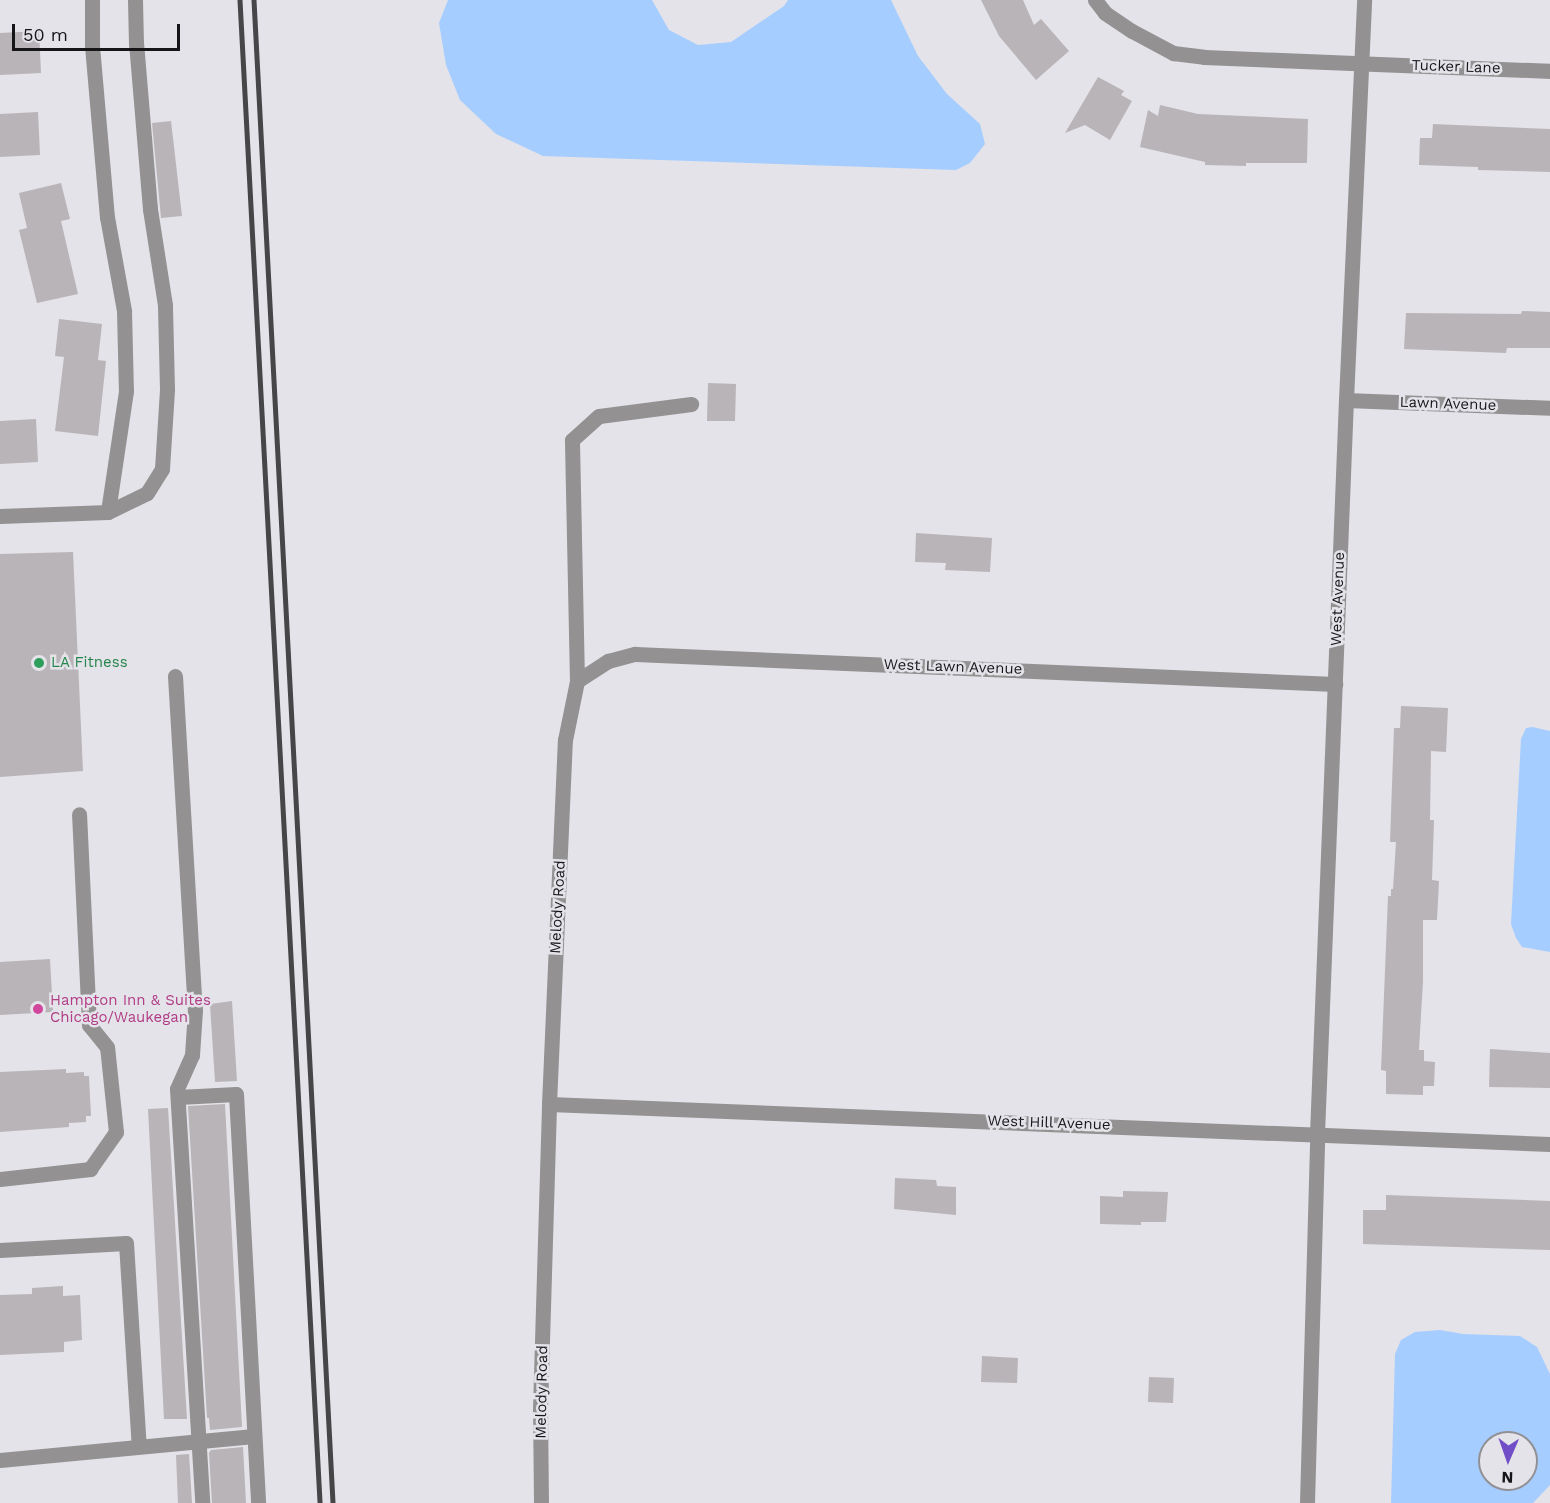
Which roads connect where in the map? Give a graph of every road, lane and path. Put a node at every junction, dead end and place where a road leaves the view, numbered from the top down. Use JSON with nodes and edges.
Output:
{"nodes":[{"id":1,"x":92,"y":0,"type":"edge"},
{"id":2,"x":135,"y":0,"type":"edge"},
{"id":3,"x":1095,"y":0,"type":"edge"},
{"id":4,"x":1364,"y":0,"type":"edge"},
{"id":5,"x":1361,"y":64,"type":"junction"},
{"id":6,"x":1550,"y":71,"type":"edge"},
{"id":7,"x":1346,"y":400,"type":"junction"},
{"id":8,"x":691,"y":404,"type":"dead end"},
{"id":9,"x":1550,"y":408,"type":"edge"},
{"id":10,"x":108,"y":512,"type":"junction"},
{"id":11,"x":0,"y":516,"type":"edge"},
{"id":12,"x":175,"y":676,"type":"dead end"},
{"id":13,"x":578,"y":681,"type":"junction"},
{"id":14,"x":1335,"y":684,"type":"junction"},
{"id":15,"x":79,"y":814,"type":"dead end"},
{"id":16,"x":178,"y":1097,"type":"junction"},
{"id":17,"x":549,"y":1104,"type":"junction"},
{"id":18,"x":1317,"y":1134,"type":"junction"},
{"id":19,"x":1550,"y":1144,"type":"edge"},
{"id":20,"x":0,"y":1179,"type":"edge"},
{"id":21,"x":0,"y":1250,"type":"edge"},
{"id":22,"x":254,"y":1436,"type":"junction"},
{"id":23,"x":198,"y":1441,"type":"junction"},
{"id":24,"x":139,"y":1447,"type":"junction"},
{"id":25,"x":0,"y":1460,"type":"edge"},
{"id":26,"x":202,"y":1503,"type":"edge"},
{"id":27,"x":258,"y":1503,"type":"edge"},
{"id":28,"x":541,"y":1503,"type":"edge"},
{"id":29,"x":1307,"y":1503,"type":"edge"}],
"edges":[{"from":1,"to":10,"type":"street"},
{"from":2,"to":10,"type":"street"},
{"from":3,"to":5,"type":"street","name":"Tucker Lane"},
{"from":4,"to":5,"type":"street","name":"West Avenue"},
{"from":5,"to":6,"type":"street","name":"Tucker Lane"},
{"from":5,"to":7,"type":"street","name":"West Avenue"},
{"from":7,"to":9,"type":"street","name":"Lawn Avenue"},
{"from":7,"to":14,"type":"street","name":"West Avenue"},
{"from":8,"to":13,"type":"street","name":"Melody Road"},
{"from":10,"to":11,"type":"street"},
{"from":12,"to":16,"type":"street"},
{"from":13,"to":14,"type":"street","name":"West Lawn Avenue"},
{"from":13,"to":17,"type":"street","name":"Melody Road"},
{"from":14,"to":18,"type":"street","name":"West Avenue"},
{"from":15,"to":20,"type":"street"},
{"from":16,"to":22,"type":"street"},
{"from":16,"to":23,"type":"street"},
{"from":17,"to":18,"type":"street","name":"West Hill Avenue"},
{"from":17,"to":28,"type":"street","name":"Melody Road"},
{"from":18,"to":19,"type":"street","name":"West Hill Avenue"},
{"from":18,"to":29,"type":"street","name":"West Avenue"},
{"from":21,"to":24,"type":"street"},
{"from":22,"to":23,"type":"street"},
{"from":22,"to":27,"type":"street"},
{"from":23,"to":24,"type":"street"},
{"from":23,"to":26,"type":"street"},
{"from":24,"to":25,"type":"street"}]}
